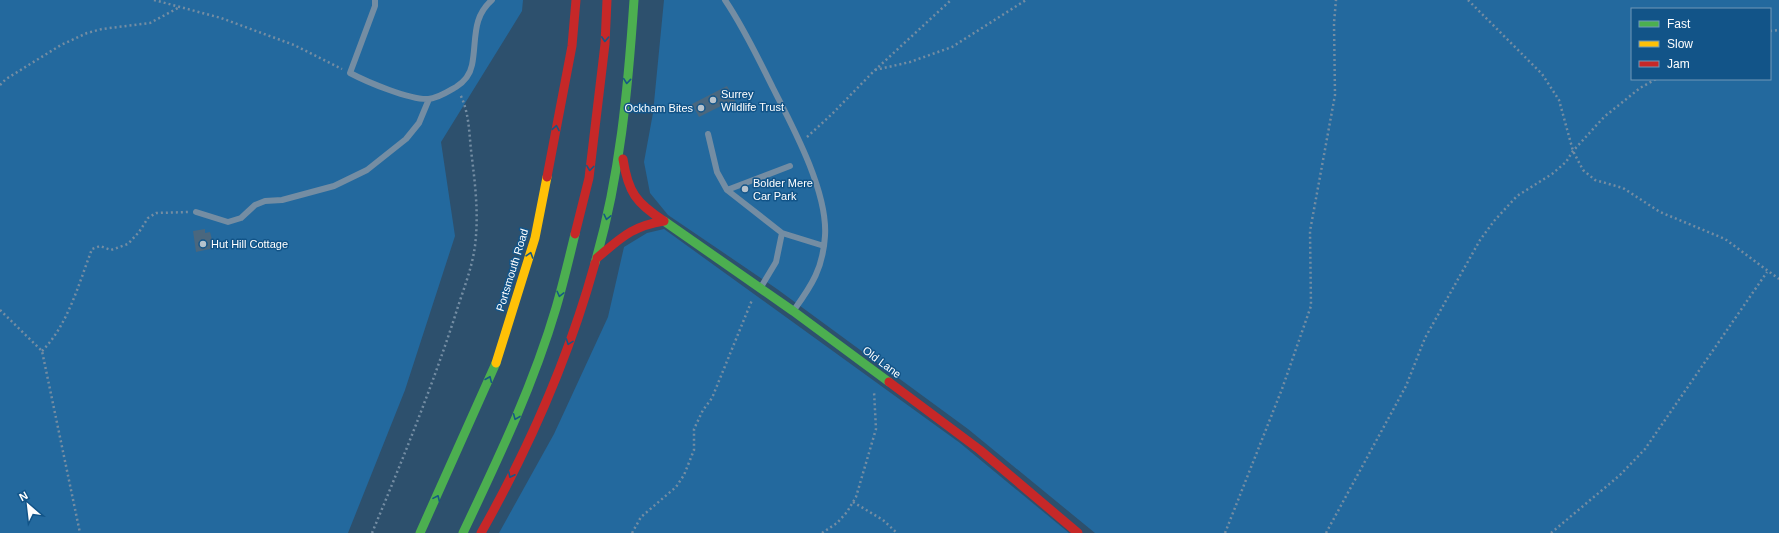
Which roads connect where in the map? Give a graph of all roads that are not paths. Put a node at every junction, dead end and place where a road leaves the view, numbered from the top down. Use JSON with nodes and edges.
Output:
{"nodes":[{"id":1,"x":375,"y":0,"type":"edge"},
{"id":2,"x":492,"y":0,"type":"edge"},
{"id":3,"x":576,"y":0,"type":"edge"},
{"id":4,"x":607,"y":0,"type":"edge"},
{"id":5,"x":634,"y":0,"type":"edge"},
{"id":6,"x":725,"y":0,"type":"edge"},
{"id":7,"x":429,"y":99,"type":"junction"},
{"id":8,"x":708,"y":134,"type":"dead end"},
{"id":9,"x":621,"y":136,"type":"junction"},
{"id":10,"x":790,"y":166,"type":"dead end"},
{"id":11,"x":727,"y":190,"type":"junction"},
{"id":12,"x":196,"y":212,"type":"road end"},
{"id":13,"x":664,"y":221,"type":"junction"},
{"id":14,"x":782,"y":233,"type":"junction"},
{"id":15,"x":824,"y":246,"type":"junction"},
{"id":16,"x":597,"y":258,"type":"junction"},
{"id":17,"x":760,"y":288,"type":"junction"},
{"id":18,"x":793,"y":311,"type":"junction"},
{"id":19,"x":420,"y":533,"type":"edge"},
{"id":20,"x":463,"y":533,"type":"edge"},
{"id":21,"x":481,"y":533,"type":"edge"},
{"id":22,"x":1078,"y":533,"type":"edge"}],
"edges":[{"from":1,"to":7,"type":"lane"},
{"from":2,"to":7,"type":"lane"},
{"from":19,"to":3,"type":"main road","name":"Portsmouth Road","one_way":true},
{"from":4,"to":20,"type":"main road","one_way":true},
{"from":5,"to":9,"type":"main road","one_way":true},
{"from":6,"to":15,"type":"lane"},
{"from":7,"to":12,"type":"lane"},
{"from":8,"to":11,"type":"lane"},
{"from":9,"to":13,"type":"main road","name":"Old Lane"},
{"from":9,"to":16,"type":"main road","one_way":true},
{"from":10,"to":11,"type":"lane"},
{"from":11,"to":14,"type":"lane"},
{"from":13,"to":16,"type":"main road"},
{"from":13,"to":17,"type":"main road","name":"Old Lane"},
{"from":14,"to":15,"type":"lane"},
{"from":14,"to":17,"type":"lane"},
{"from":15,"to":18,"type":"lane"},
{"from":16,"to":21,"type":"main road","one_way":true},
{"from":17,"to":18,"type":"main road","name":"Old Lane"},
{"from":18,"to":22,"type":"main road","name":"Old Lane"}]}
